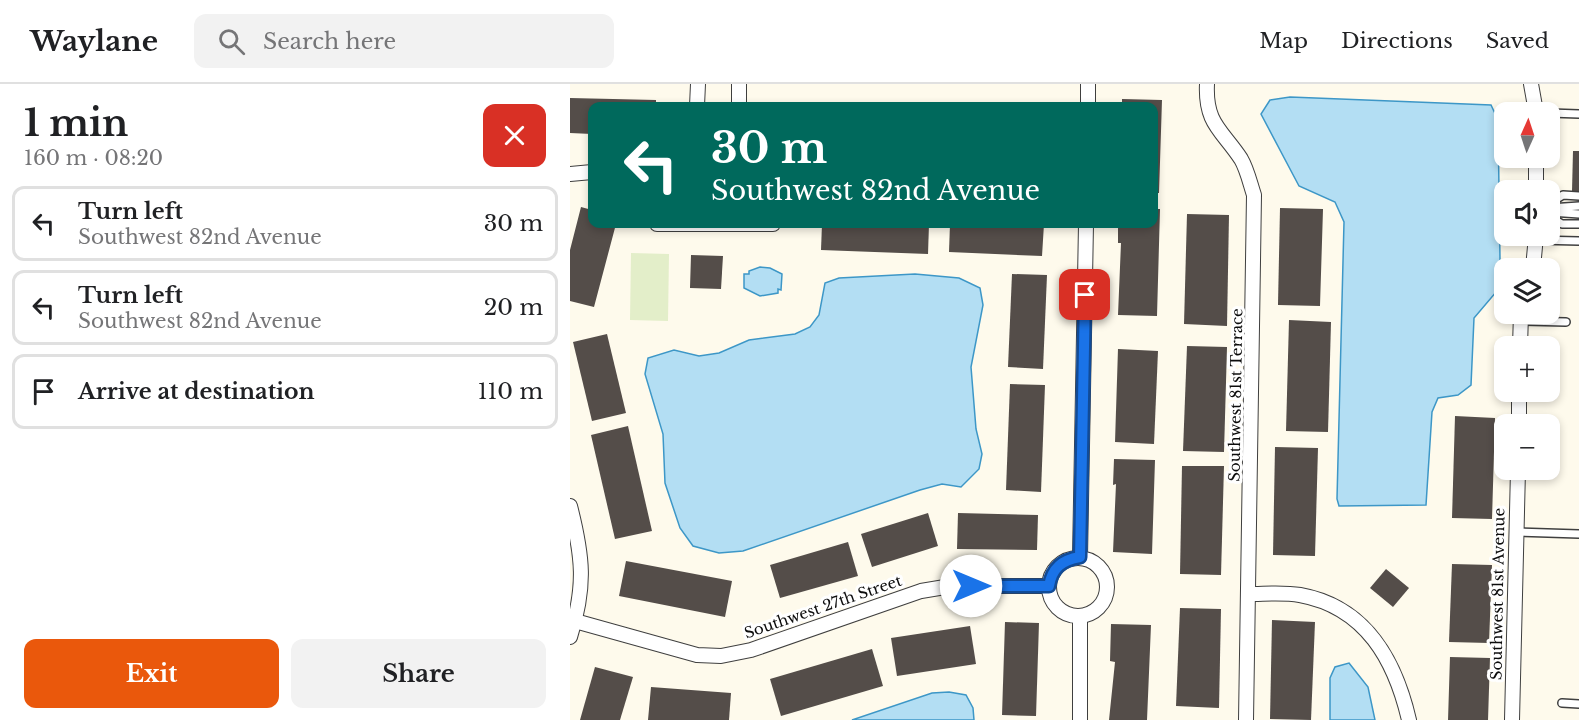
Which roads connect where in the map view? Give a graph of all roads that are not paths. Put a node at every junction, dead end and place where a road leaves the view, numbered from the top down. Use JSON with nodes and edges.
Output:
{"nodes":[{"id":1,"x":698,"y":84,"type":"edge"},
{"id":2,"x":739,"y":84,"type":"edge"},
{"id":3,"x":1088,"y":84,"type":"edge"},
{"id":4,"x":1207,"y":84,"type":"edge"},
{"id":5,"x":1531,"y":84,"type":"edge"},
{"id":6,"x":697,"y":102,"type":"edge"},
{"id":7,"x":739,"y":102,"type":"edge"},
{"id":8,"x":1088,"y":102,"type":"edge"},
{"id":9,"x":1534,"y":102,"type":"edge"},
{"id":10,"x":1560,"y":113,"type":"edge"},
{"id":11,"x":1579,"y":114,"type":"edge"},
{"id":12,"x":1579,"y":196,"type":"edge"},
{"id":13,"x":1560,"y":197,"type":"edge"},
{"id":14,"x":1579,"y":206,"type":"edge"},
{"id":15,"x":1560,"y":207,"type":"edge"},
{"id":16,"x":1560,"y":213,"type":"edge"},
{"id":17,"x":1579,"y":214,"type":"edge"},
{"id":18,"x":1560,"y":223,"type":"edge"},
{"id":19,"x":1579,"y":224,"type":"edge"},
{"id":20,"x":1086,"y":228,"type":"edge"},
{"id":21,"x":1560,"y":240,"type":"edge"},
{"id":22,"x":1579,"y":241,"type":"edge"},
{"id":23,"x":1560,"y":321,"type":"edge"},
{"id":24,"x":1566,"y":322,"type":"dead end"},
{"id":25,"x":1518,"y":480,"type":"edge"},
{"id":26,"x":570,"y":506,"type":"edge"},
{"id":27,"x":1516,"y":532,"type":"junction"},
{"id":28,"x":1579,"y":534,"type":"edge"},
{"id":29,"x":1080,"y":557,"type":"junction"},
{"id":30,"x":1049,"y":586,"type":"junction"},
{"id":31,"x":1248,"y":594,"type":"junction"},
{"id":32,"x":1080,"y":617,"type":"junction"},
{"id":33,"x":575,"y":621,"type":"junction"},
{"id":34,"x":570,"y":637,"type":"edge"},
{"id":35,"x":1562,"y":703,"type":"dead end"},
{"id":36,"x":1579,"y":704,"type":"edge"},
{"id":37,"x":1080,"y":720,"type":"edge"},
{"id":38,"x":1246,"y":720,"type":"edge"},
{"id":39,"x":1409,"y":720,"type":"edge"},
{"id":40,"x":1512,"y":720,"type":"edge"}],
"edges":[{"from":1,"to":6,"type":"street"},
{"from":2,"to":7,"type":"street"},
{"from":3,"to":8,"type":"street"},
{"from":4,"to":31,"type":"street","name":"Southwest 81st Terrace"},
{"from":5,"to":9,"type":"street"},
{"from":10,"to":11,"type":"lane"},
{"from":12,"to":13,"type":"lane"},
{"from":14,"to":15,"type":"lane"},
{"from":16,"to":17,"type":"lane"},
{"from":18,"to":19,"type":"lane"},
{"from":20,"to":29,"type":"street"},
{"from":21,"to":22,"type":"lane"},
{"from":23,"to":24,"type":"lane"},
{"from":25,"to":27,"type":"street","name":"Southwest 81st Avenue"},
{"from":26,"to":33,"type":"street"},
{"from":27,"to":28,"type":"lane"},
{"from":27,"to":40,"type":"street","name":"Southwest 81st Avenue"},
{"from":29,"to":30,"type":"street"},
{"from":29,"to":32,"type":"street"},
{"from":30,"to":32,"type":"street"},
{"from":30,"to":33,"type":"street","name":"Southwest 27th Street"},
{"from":31,"to":38,"type":"street","name":"Southwest 81st Terrace"},
{"from":31,"to":39,"type":"street"},
{"from":32,"to":37,"type":"street"},
{"from":33,"to":34,"type":"street"},
{"from":35,"to":36,"type":"lane"}]}
